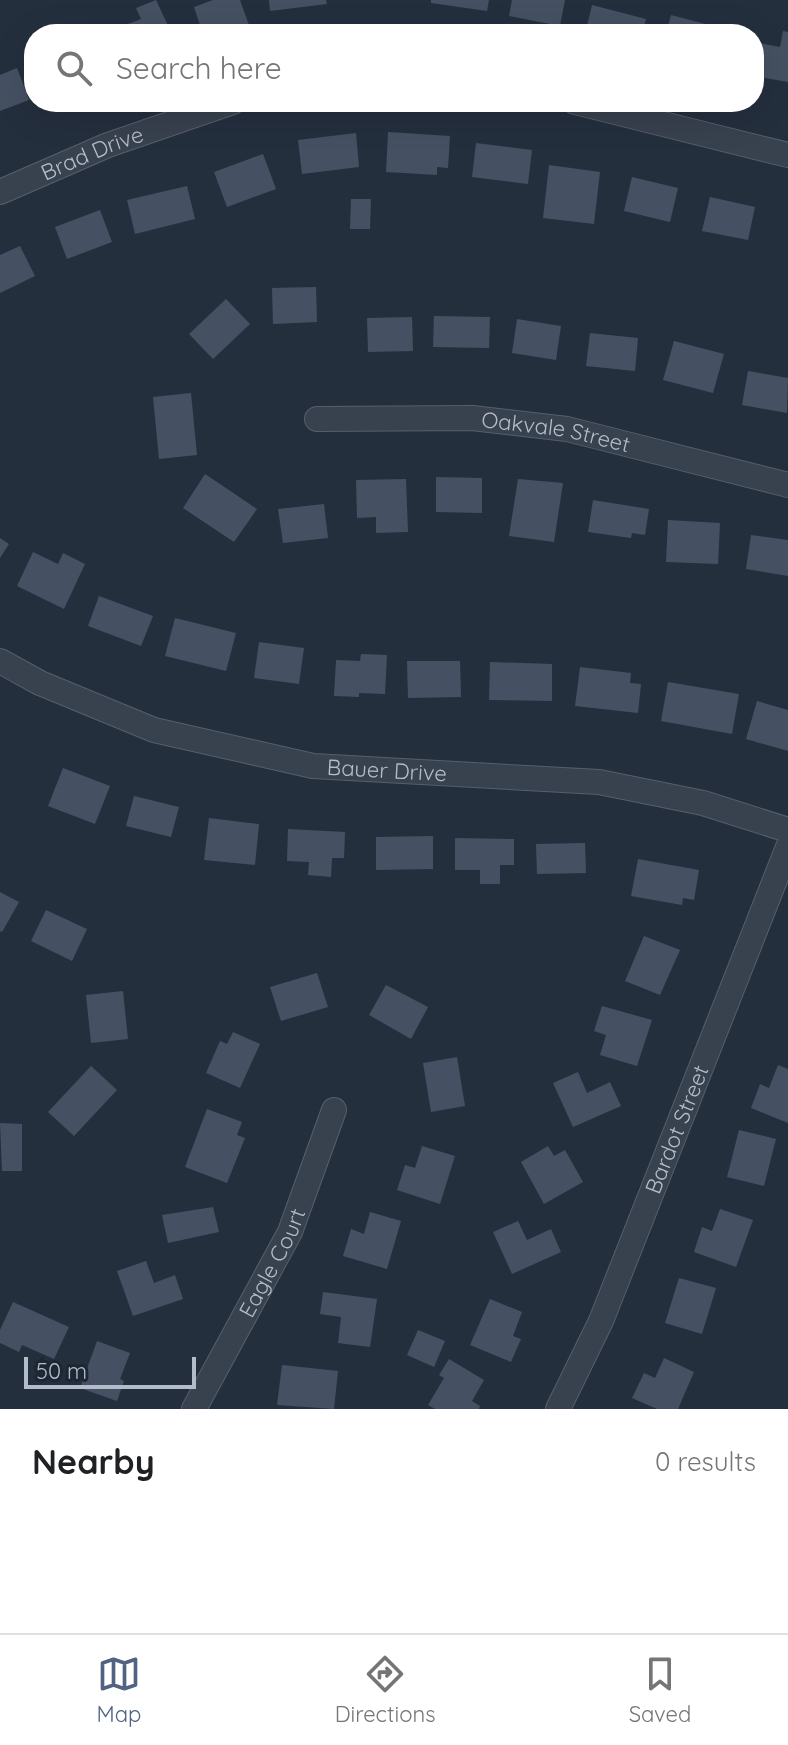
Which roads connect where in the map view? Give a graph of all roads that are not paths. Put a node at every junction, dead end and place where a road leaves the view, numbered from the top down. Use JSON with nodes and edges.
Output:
{"nodes":[{"id":1,"x":204,"y":112,"type":"edge"},
{"id":2,"x":615,"y":112,"type":"edge"},
{"id":3,"x":788,"y":155,"type":"edge"},
{"id":4,"x":0,"y":192,"type":"edge"},
{"id":5,"x":317,"y":419,"type":"dead end"},
{"id":6,"x":788,"y":485,"type":"edge"},
{"id":7,"x":0,"y":661,"type":"edge"},
{"id":8,"x":788,"y":830,"type":"edge"},
{"id":9,"x":788,"y":847,"type":"edge"},
{"id":10,"x":334,"y":1110,"type":"dead end"},
{"id":11,"x":194,"y":1409,"type":"edge"},
{"id":12,"x":558,"y":1409,"type":"edge"}],
"edges":[{"from":1,"to":4,"type":"street","name":"Brad Drive"},
{"from":2,"to":3,"type":"street"},
{"from":5,"to":6,"type":"street","name":"Oakvale Street"},
{"from":7,"to":8,"type":"street","name":"Bauer Drive"},
{"from":9,"to":12,"type":"street","name":"Bardot Street"},
{"from":10,"to":11,"type":"street","name":"Eagle Court"}]}
